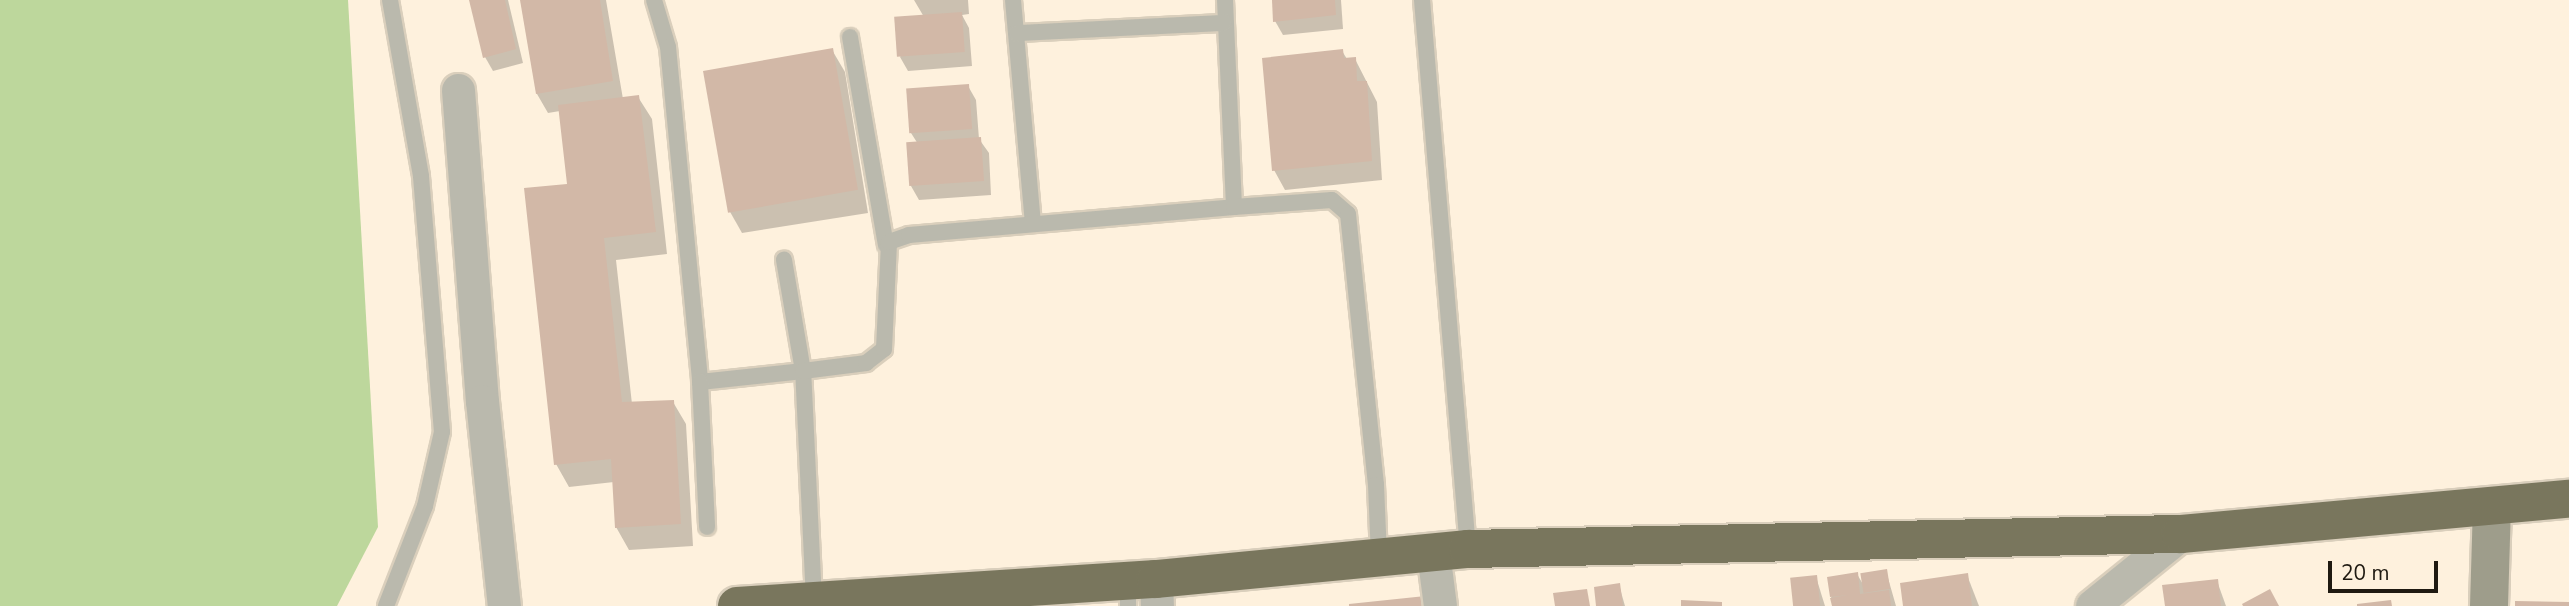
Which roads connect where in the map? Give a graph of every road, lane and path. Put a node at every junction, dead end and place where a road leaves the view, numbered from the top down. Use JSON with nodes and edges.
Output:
{"nodes":[{"id":1,"x":390,"y":0,"type":"edge"},
{"id":2,"x":654,"y":0,"type":"edge"},
{"id":3,"x":1013,"y":0,"type":"edge"},
{"id":4,"x":1224,"y":0,"type":"edge"},
{"id":5,"x":1422,"y":0,"type":"edge"},
{"id":6,"x":1224,"y":23,"type":"junction"},
{"id":7,"x":1017,"y":33,"type":"junction"},
{"id":8,"x":850,"y":37,"type":"dead end"},
{"id":9,"x":458,"y":90,"type":"dead end"},
{"id":10,"x":1234,"y":206,"type":"junction"},
{"id":11,"x":1033,"y":223,"type":"junction"},
{"id":12,"x":886,"y":245,"type":"junction"},
{"id":13,"x":784,"y":260,"type":"dead end"},
{"id":14,"x":803,"y":371,"type":"junction"},
{"id":15,"x":700,"y":382,"type":"junction"},
{"id":16,"x":2569,"y":499,"type":"edge"},
{"id":17,"x":2492,"y":508,"type":"junction"},
{"id":18,"x":707,"y":527,"type":"dead end"},
{"id":19,"x":2181,"y":534,"type":"junction"},
{"id":20,"x":1451,"y":550,"type":"junction"},
{"id":21,"x":1379,"y":558,"type":"junction"},
{"id":22,"x":1142,"y":593,"type":"edge"},
{"id":23,"x":962,"y":599,"type":"edge"},
{"id":24,"x":814,"y":601,"type":"junction"},
{"id":25,"x":386,"y":606,"type":"edge"},
{"id":26,"x":504,"y":606,"type":"edge"},
{"id":27,"x":737,"y":606,"type":"edge"},
{"id":28,"x":1440,"y":606,"type":"edge"},
{"id":29,"x":2092,"y":606,"type":"edge"},
{"id":30,"x":2488,"y":606,"type":"edge"}],
"edges":[{"from":1,"to":25,"type":"lane"},
{"from":2,"to":15,"type":"lane"},
{"from":3,"to":7,"type":"lane"},
{"from":4,"to":6,"type":"lane"},
{"from":5,"to":20,"type":"lane"},
{"from":6,"to":7,"type":"lane"},
{"from":6,"to":10,"type":"lane"},
{"from":7,"to":11,"type":"lane"},
{"from":8,"to":12,"type":"lane"},
{"from":9,"to":26,"type":"street"},
{"from":10,"to":11,"type":"lane"},
{"from":10,"to":21,"type":"lane"},
{"from":11,"to":12,"type":"lane"},
{"from":12,"to":14,"type":"lane"},
{"from":13,"to":14,"type":"lane"},
{"from":14,"to":15,"type":"lane"},
{"from":14,"to":24,"type":"lane"},
{"from":15,"to":18,"type":"lane"},
{"from":16,"to":17,"type":"highway"},
{"from":17,"to":19,"type":"highway"},
{"from":17,"to":30,"type":"main road"},
{"from":19,"to":20,"type":"highway"},
{"from":19,"to":29,"type":"street"},
{"from":20,"to":21,"type":"highway"},
{"from":20,"to":28,"type":"street"},
{"from":21,"to":22,"type":"highway"},
{"from":22,"to":23,"type":"highway"},
{"from":23,"to":24,"type":"highway"},
{"from":24,"to":27,"type":"highway"}]}
